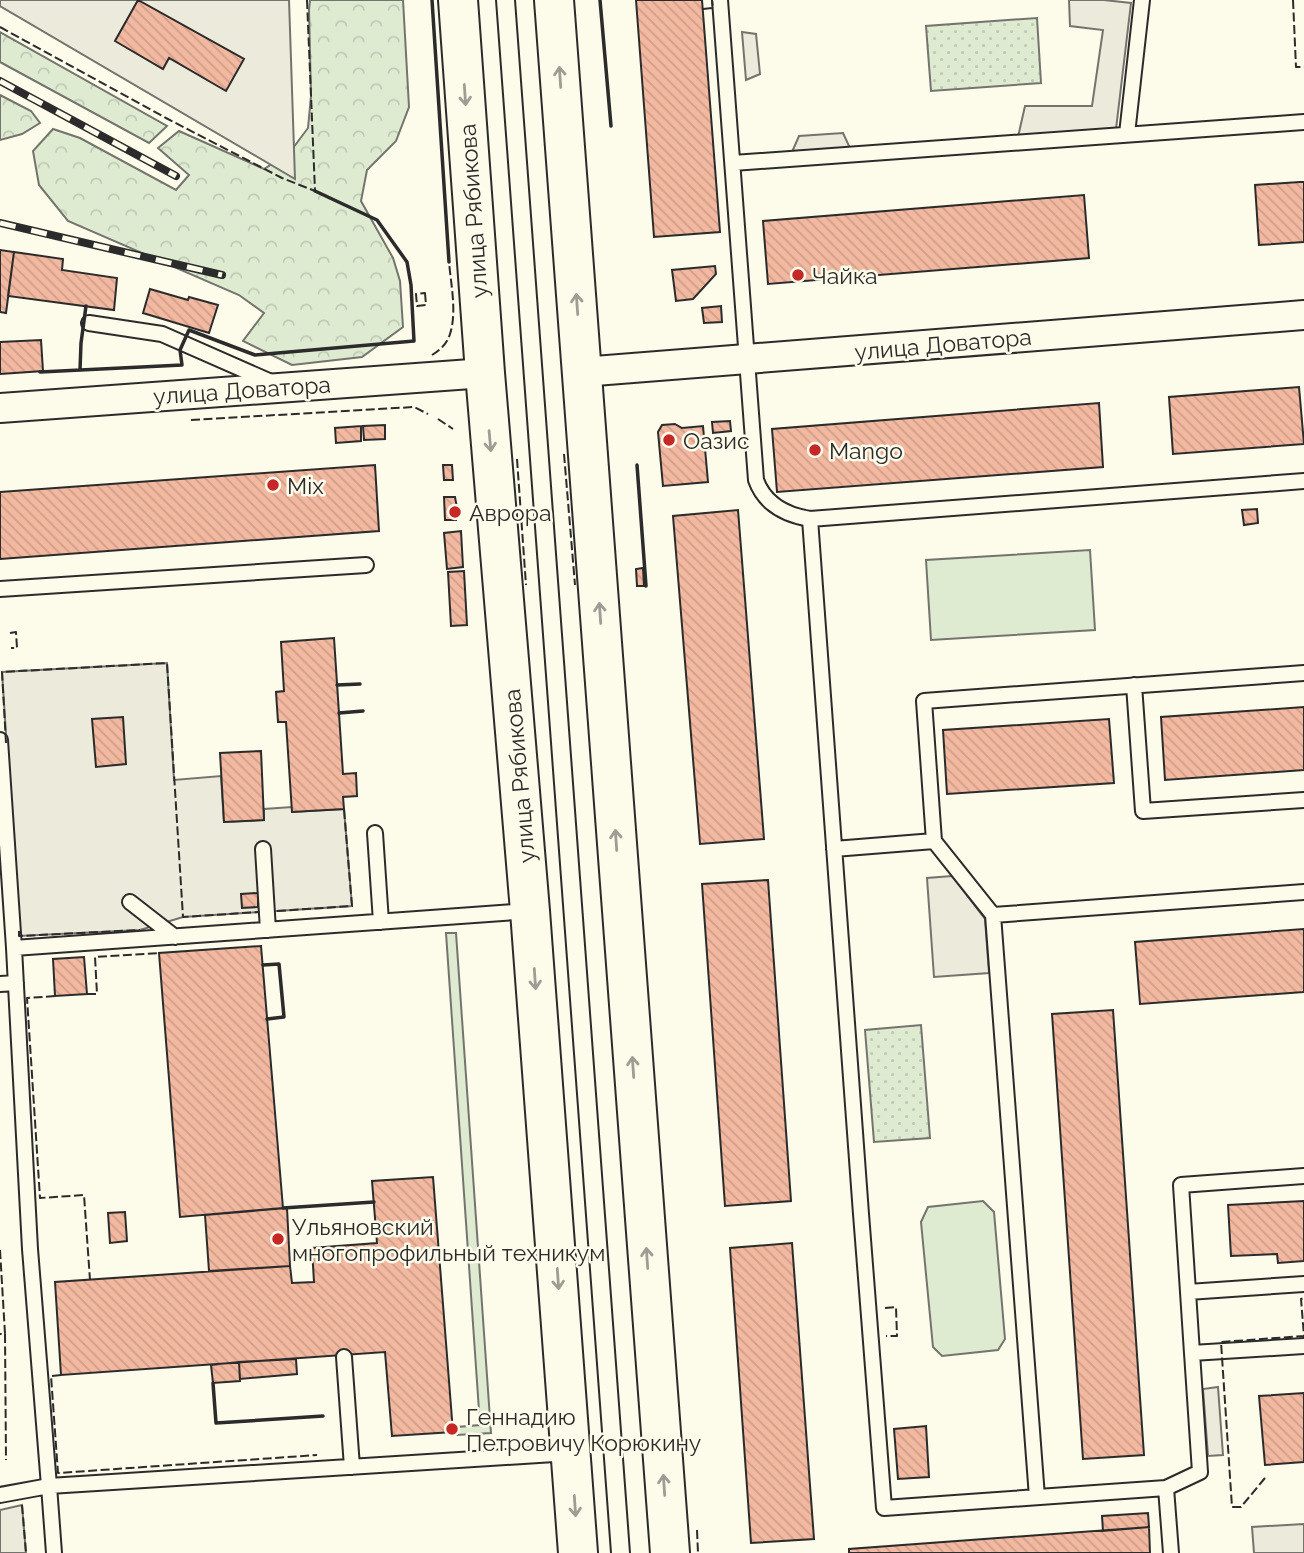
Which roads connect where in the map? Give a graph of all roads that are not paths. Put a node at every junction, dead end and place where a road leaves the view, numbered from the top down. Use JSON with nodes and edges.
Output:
{"nodes":[{"id":1,"x":458,"y":0,"type":"edge"},
{"id":2,"x":554,"y":0,"type":"edge"},
{"id":3,"x":720,"y":0,"type":"edge"},
{"id":4,"x":1142,"y":0,"type":"edge"},
{"id":5,"x":1304,"y":122,"type":"edge"},
{"id":6,"x":1127,"y":134,"type":"junction"},
{"id":7,"x":733,"y":163,"type":"junction"},
{"id":8,"x":1304,"y":316,"type":"edge"},
{"id":9,"x":89,"y":323,"type":"dead end"},
{"id":10,"x":746,"y":360,"type":"junction"},
{"id":11,"x":582,"y":372,"type":"junction"},
{"id":12,"x":485,"y":373,"type":"junction"},
{"id":13,"x":282,"y":387,"type":"junction"},
{"id":14,"x":0,"y":408,"type":"edge"},
{"id":15,"x":1304,"y":481,"type":"edge"},
{"id":16,"x":810,"y":519,"type":"junction"},
{"id":17,"x":366,"y":565,"type":"dead end"},
{"id":18,"x":0,"y":589,"type":"edge"},
{"id":19,"x":1304,"y":673,"type":"edge"},
{"id":20,"x":1134,"y":685,"type":"junction"},
{"id":21,"x":0,"y":740,"type":"edge"},
{"id":22,"x":1304,"y":800,"type":"edge"},
{"id":23,"x":2,"y":820,"type":"edge"},
{"id":24,"x":375,"y":833,"type":"dead end"},
{"id":25,"x":934,"y":841,"type":"junction"},
{"id":26,"x":263,"y":849,"type":"dead end"},
{"id":27,"x":834,"y":849,"type":"junction"},
{"id":28,"x":1304,"y":892,"type":"edge"},
{"id":29,"x":130,"y":902,"type":"dead end"},
{"id":30,"x":530,"y":911,"type":"junction"},
{"id":31,"x":992,"y":915,"type":"junction"},
{"id":32,"x":381,"y":922,"type":"junction"},
{"id":33,"x":268,"y":930,"type":"junction"},
{"id":34,"x":175,"y":937,"type":"junction"},
{"id":35,"x":14,"y":948,"type":"junction"},
{"id":36,"x":16,"y":983,"type":"junction"},
{"id":37,"x":0,"y":984,"type":"edge"},
{"id":38,"x":1304,"y":1176,"type":"edge"},
{"id":39,"x":1304,"y":1284,"type":"edge"},
{"id":40,"x":1188,"y":1292,"type":"junction"},
{"id":41,"x":1304,"y":1346,"type":"edge"},
{"id":42,"x":1192,"y":1353,"type":"junction"},
{"id":43,"x":344,"y":1357,"type":"dead end"},
{"id":44,"x":571,"y":1453,"type":"junction"},
{"id":45,"x":352,"y":1467,"type":"junction"},
{"id":46,"x":49,"y":1486,"type":"junction"},
{"id":47,"x":1166,"y":1488,"type":"junction"},
{"id":48,"x":0,"y":1495,"type":"edge"},
{"id":49,"x":1037,"y":1497,"type":"junction"},
{"id":50,"x":54,"y":1553,"type":"edge"},
{"id":51,"x":578,"y":1553,"type":"edge"},
{"id":52,"x":670,"y":1553,"type":"edge"},
{"id":53,"x":1171,"y":1553,"type":"edge"}],
"edges":[{"from":1,"to":12,"type":"main road","name":"улица Рябикова","one_way":true},
{"from":11,"to":2,"type":"main road","one_way":true},
{"from":3,"to":7,"type":"lane"},
{"from":4,"to":6,"type":"lane"},
{"from":5,"to":6,"type":"lane"},
{"from":6,"to":7,"type":"lane"},
{"from":7,"to":10,"type":"lane"},
{"from":8,"to":10,"type":"street","name":"улица Доватора"},
{"from":9,"to":13,"type":"lane"},
{"from":10,"to":11,"type":"street","name":"улица Доватора"},
{"from":10,"to":16,"type":"lane"},
{"from":52,"to":11,"type":"main road","one_way":true},
{"from":12,"to":13,"type":"street","name":"улица Доватора"},
{"from":12,"to":30,"type":"main road","name":"улица Рябикова","one_way":true},
{"from":13,"to":14,"type":"street","name":"улица Доватора"},
{"from":15,"to":16,"type":"lane"},
{"from":16,"to":27,"type":"lane"},
{"from":17,"to":18,"type":"lane"},
{"from":19,"to":20,"type":"lane"},
{"from":20,"to":22,"type":"lane"},
{"from":20,"to":25,"type":"lane"},
{"from":21,"to":23,"type":"lane"},
{"from":23,"to":35,"type":"lane"},
{"from":24,"to":32,"type":"lane"},
{"from":25,"to":27,"type":"lane"},
{"from":25,"to":31,"type":"lane"},
{"from":26,"to":33,"type":"lane"},
{"from":27,"to":49,"type":"lane"},
{"from":28,"to":31,"type":"lane"},
{"from":29,"to":34,"type":"lane"},
{"from":30,"to":32,"type":"lane"},
{"from":30,"to":44,"type":"main road","name":"улица Рябикова","one_way":true},
{"from":31,"to":49,"type":"lane"},
{"from":32,"to":33,"type":"lane"},
{"from":33,"to":34,"type":"lane"},
{"from":34,"to":35,"type":"lane"},
{"from":35,"to":36,"type":"lane"},
{"from":36,"to":37,"type":"lane"},
{"from":36,"to":46,"type":"lane"},
{"from":38,"to":40,"type":"lane"},
{"from":39,"to":40,"type":"lane"},
{"from":40,"to":42,"type":"lane"},
{"from":41,"to":42,"type":"lane"},
{"from":42,"to":47,"type":"lane"},
{"from":43,"to":45,"type":"lane"},
{"from":44,"to":45,"type":"lane"},
{"from":44,"to":51,"type":"main road","name":"улица Рябикова","one_way":true},
{"from":45,"to":46,"type":"lane"},
{"from":46,"to":48,"type":"lane"},
{"from":46,"to":50,"type":"lane"},
{"from":47,"to":49,"type":"lane"},
{"from":47,"to":53,"type":"lane"}]}
